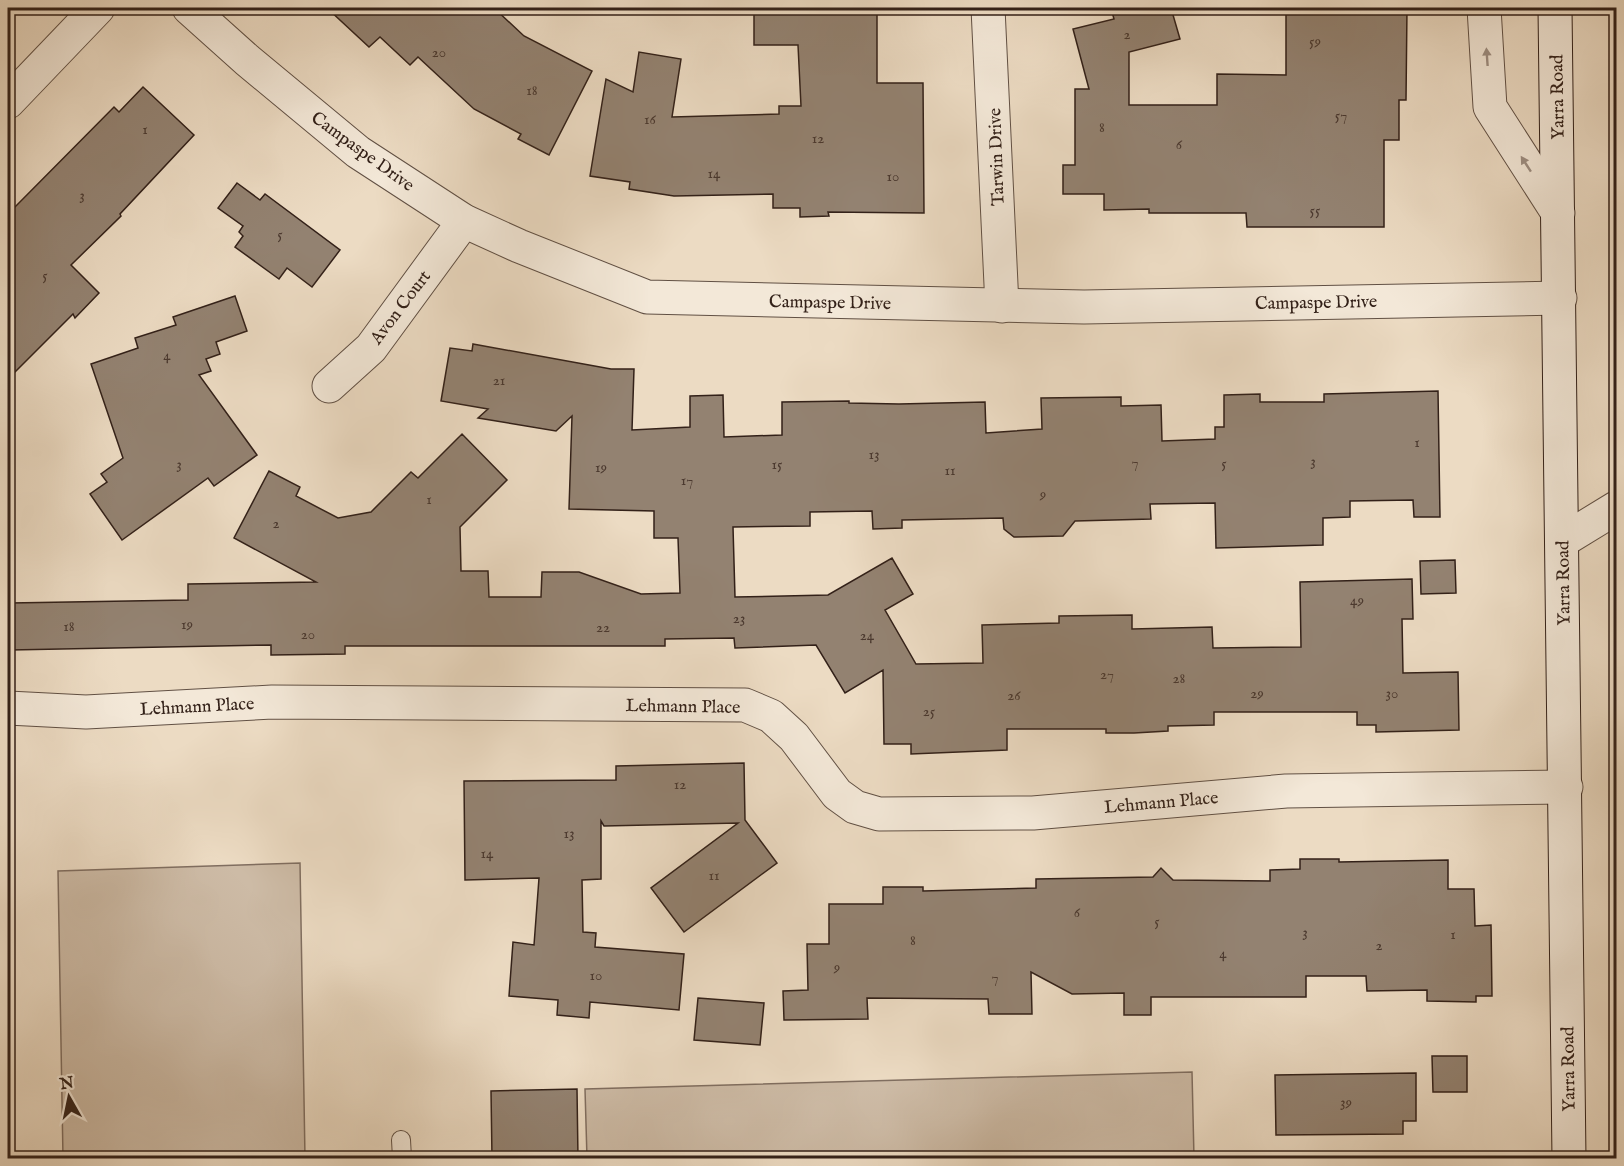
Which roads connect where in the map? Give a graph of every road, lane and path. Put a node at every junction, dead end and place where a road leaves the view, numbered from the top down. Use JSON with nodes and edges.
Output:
{"nodes":[{"id":1,"x":98,"y":8,"type":"edge"},
{"id":2,"x":189,"y":8,"type":"edge"},
{"id":3,"x":988,"y":8,"type":"edge"},
{"id":4,"x":1484,"y":8,"type":"edge"},
{"id":5,"x":1555,"y":8,"type":"edge"},
{"id":6,"x":8,"y":102,"type":"edge"},
{"id":7,"x":1558,"y":213,"type":"junction"},
{"id":8,"x":464,"y":221,"type":"junction"},
{"id":9,"x":1560,"y":298,"type":"junction"},
{"id":10,"x":1002,"y":306,"type":"junction"},
{"id":11,"x":329,"y":386,"type":"dead end"},
{"id":12,"x":1617,"y":508,"type":"edge"},
{"id":13,"x":1562,"y":541,"type":"junction"},
{"id":14,"x":8,"y":708,"type":"edge"},
{"id":15,"x":1566,"y":786,"type":"junction"},
{"id":16,"x":401,"y":1140,"type":"dead end"},
{"id":17,"x":402,"y":1158,"type":"edge"},
{"id":18,"x":1569,"y":1158,"type":"edge"}],
"edges":[{"from":1,"to":6,"type":"street"},
{"from":2,"to":8,"type":"street","name":"Campaspe Drive"},
{"from":3,"to":10,"type":"street","name":"Tarwin Drive"},
{"from":7,"to":4,"type":"street","one_way":true},
{"from":5,"to":7,"type":"street","name":"Yarra Road"},
{"from":7,"to":9,"type":"street","name":"Yarra Road"},
{"from":8,"to":10,"type":"street","name":"Campaspe Drive"},
{"from":8,"to":11,"type":"street","name":"Avon Court"},
{"from":9,"to":10,"type":"street","name":"Campaspe Drive"},
{"from":9,"to":13,"type":"street","name":"Yarra Road"},
{"from":12,"to":13,"type":"street"},
{"from":13,"to":15,"type":"street","name":"Yarra Road"},
{"from":14,"to":15,"type":"street","name":"Lehmann Place"},
{"from":15,"to":18,"type":"street","name":"Yarra Road"},
{"from":16,"to":17,"type":"lane"}]}
